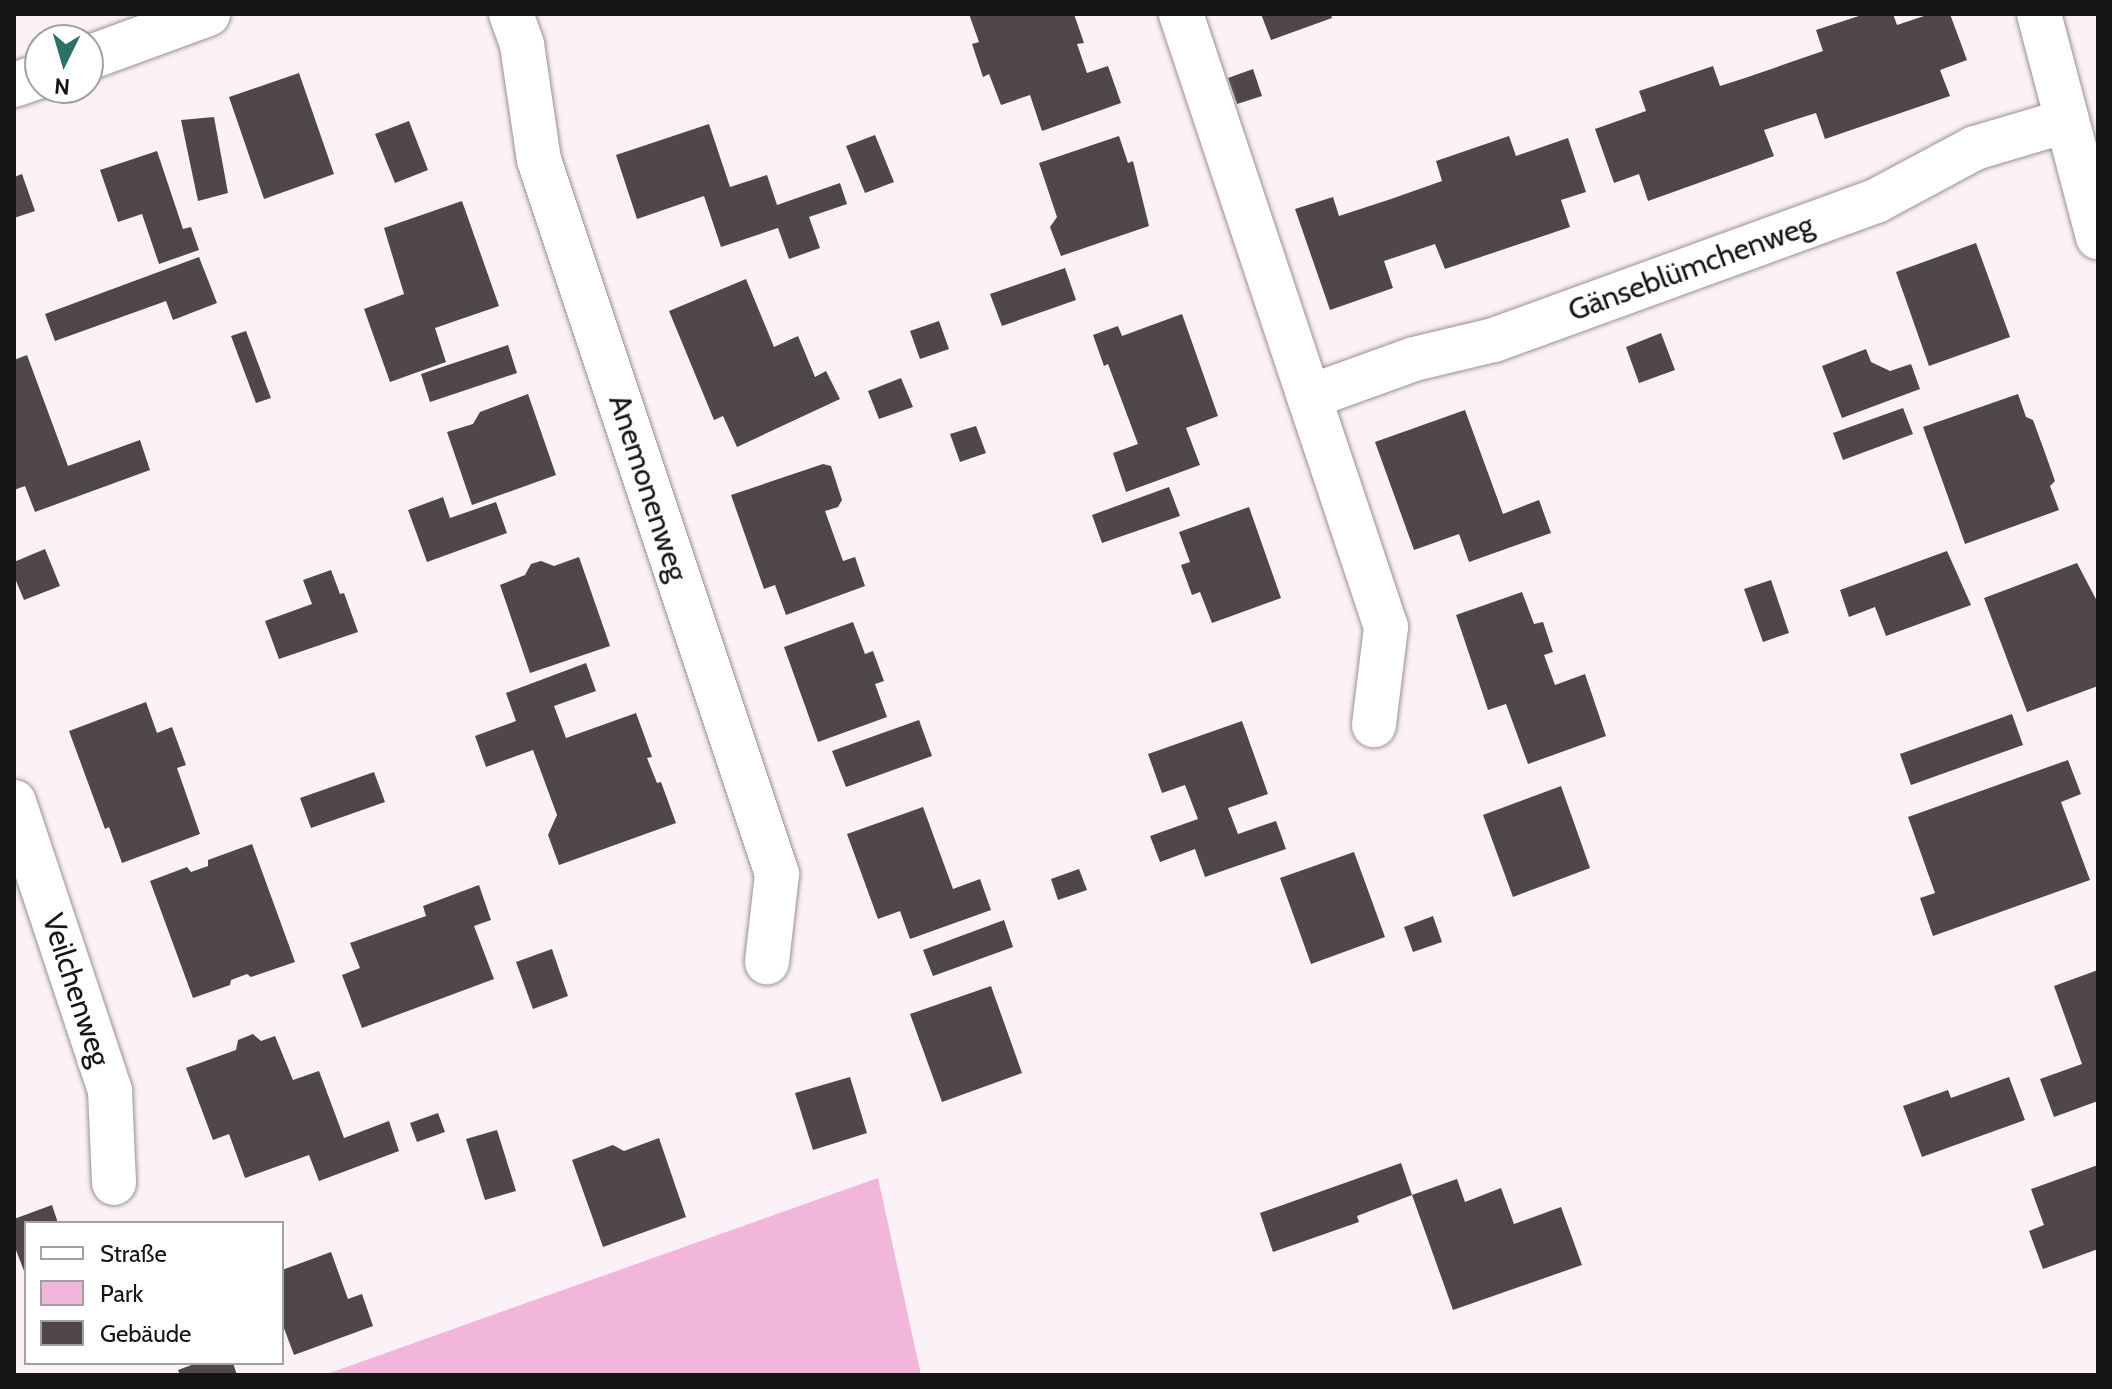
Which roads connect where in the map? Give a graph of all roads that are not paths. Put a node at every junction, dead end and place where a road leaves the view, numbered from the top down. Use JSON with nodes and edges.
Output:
{"nodes":[{"id":1,"x":511,"y":14,"type":"edge"},
{"id":2,"x":1181,"y":14,"type":"edge"},
{"id":3,"x":2039,"y":14,"type":"edge"},
{"id":4,"x":203,"y":15,"type":"edge"},
{"id":5,"x":104,"y":52,"type":"edge"},
{"id":6,"x":2066,"y":121,"type":"junction"},
{"id":7,"x":2098,"y":237,"type":"edge"},
{"id":8,"x":1309,"y":397,"type":"junction"},
{"id":9,"x":1374,"y":725,"type":"dead end"},
{"id":10,"x":14,"y":802,"type":"edge"},
{"id":11,"x":767,"y":962,"type":"dead end"},
{"id":12,"x":114,"y":1183,"type":"dead end"}],
"edges":[{"from":1,"to":11,"type":"street","name":"Anemonenweg"},
{"from":2,"to":8,"type":"street"},
{"from":3,"to":6,"type":"street"},
{"from":4,"to":5,"type":"street"},
{"from":6,"to":7,"type":"street"},
{"from":6,"to":8,"type":"street","name":"Gänseblümchenweg"},
{"from":8,"to":9,"type":"street"},
{"from":10,"to":12,"type":"street","name":"Veilchenweg"}]}
